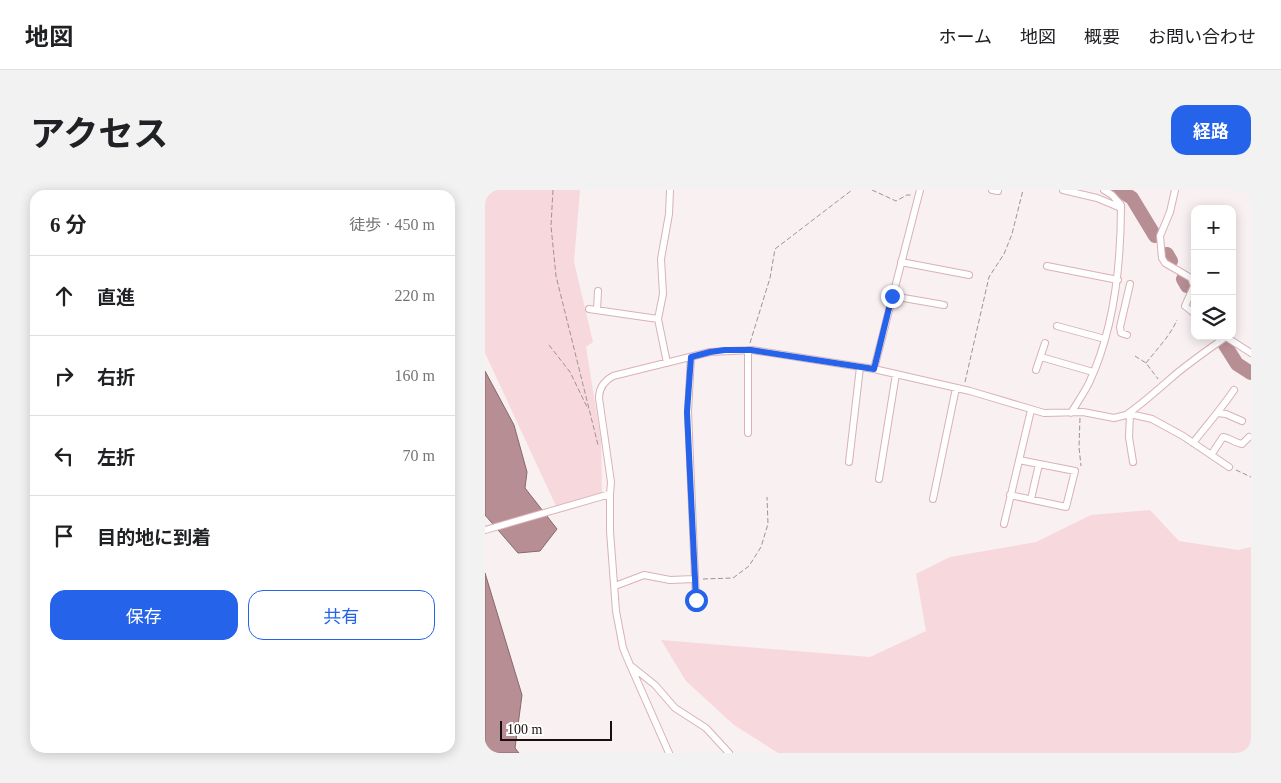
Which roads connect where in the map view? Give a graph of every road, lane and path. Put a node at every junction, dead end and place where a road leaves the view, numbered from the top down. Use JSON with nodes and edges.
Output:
{"nodes":[{"id":1,"x":553,"y":190,"type":"edge"},
{"id":2,"x":670,"y":190,"type":"edge"},
{"id":3,"x":852,"y":190,"type":"edge"},
{"id":4,"x":872,"y":190,"type":"edge"},
{"id":5,"x":1023,"y":190,"type":"edge"},
{"id":6,"x":1063,"y":190,"type":"edge"},
{"id":7,"x":1104,"y":190,"type":"edge"},
{"id":8,"x":1174,"y":190,"type":"edge"},
{"id":9,"x":919,"y":193,"type":"edge"},
{"id":10,"x":1121,"y":208,"type":"junction"},
{"id":11,"x":901,"y":262,"type":"junction"},
{"id":12,"x":1047,"y":266,"type":"dead end"},
{"id":13,"x":969,"y":275,"type":"dead end"},
{"id":14,"x":1118,"y":280,"type":"junction"},
{"id":15,"x":1129,"y":284,"type":"dead end"},
{"id":16,"x":598,"y":291,"type":"dead end"},
{"id":17,"x":892,"y":296,"type":"junction"},
{"id":18,"x":944,"y":305,"type":"dead end"},
{"id":19,"x":589,"y":309,"type":"dead end"},
{"id":20,"x":597,"y":310,"type":"junction"},
{"id":21,"x":1191,"y":311,"type":"edge"},
{"id":22,"x":658,"y":319,"type":"junction"},
{"id":23,"x":1177,"y":320,"type":"dead end"},
{"id":24,"x":1109,"y":322,"type":"junction"},
{"id":25,"x":1121,"y":324,"type":"junction"},
{"id":26,"x":1057,"y":326,"type":"dead end"},
{"id":27,"x":1127,"y":336,"type":"dead end"},
{"id":28,"x":1105,"y":339,"type":"junction"},
{"id":29,"x":1221,"y":340,"type":"edge"},
{"id":30,"x":1230,"y":340,"type":"edge"},
{"id":31,"x":1045,"y":343,"type":"dead end"},
{"id":32,"x":549,"y":345,"type":"dead end"},
{"id":33,"x":747,"y":350,"type":"junction"},
{"id":34,"x":1251,"y":353,"type":"edge"},
{"id":35,"x":1135,"y":356,"type":"dead end"},
{"id":36,"x":691,"y":357,"type":"junction"},
{"id":37,"x":1041,"y":357,"type":"junction"},
{"id":38,"x":1146,"y":363,"type":"junction"},
{"id":39,"x":667,"y":364,"type":"junction"},
{"id":40,"x":860,"y":367,"type":"junction"},
{"id":41,"x":874,"y":369,"type":"junction"},
{"id":42,"x":1036,"y":370,"type":"dead end"},
{"id":43,"x":1093,"y":372,"type":"junction"},
{"id":44,"x":896,"y":374,"type":"junction"},
{"id":45,"x":1163,"y":386,"type":"junction"},
{"id":46,"x":960,"y":389,"type":"junction"},
{"id":47,"x":1234,"y":390,"type":"dead end"},
{"id":48,"x":1031,"y":410,"type":"junction"},
{"id":49,"x":590,"y":412,"type":"junction"},
{"id":50,"x":1081,"y":412,"type":"junction"},
{"id":51,"x":1071,"y":413,"type":"junction"},
{"id":52,"x":1217,"y":413,"type":"junction"},
{"id":53,"x":1127,"y":415,"type":"junction"},
{"id":54,"x":1243,"y":420,"type":"dead end"},
{"id":55,"x":748,"y":433,"type":"dead end"},
{"id":56,"x":1249,"y":437,"type":"dead end"},
{"id":57,"x":1193,"y":443,"type":"junction"},
{"id":58,"x":599,"y":448,"type":"dead end"},
{"id":59,"x":1211,"y":455,"type":"junction"},
{"id":60,"x":1019,"y":460,"type":"junction"},
{"id":61,"x":849,"y":462,"type":"dead end"},
{"id":62,"x":1133,"y":462,"type":"dead end"},
{"id":63,"x":1039,"y":464,"type":"junction"},
{"id":64,"x":1081,"y":465,"type":"dead end"},
{"id":65,"x":1229,"y":467,"type":"joint"},
{"id":66,"x":1251,"y":477,"type":"edge"},
{"id":67,"x":879,"y":479,"type":"dead end"},
{"id":68,"x":610,"y":494,"type":"junction"},
{"id":69,"x":1011,"y":495,"type":"junction"},
{"id":70,"x":767,"y":496,"type":"dead end"},
{"id":71,"x":933,"y":499,"type":"dead end"},
{"id":72,"x":1031,"y":499,"type":"junction"},
{"id":73,"x":1004,"y":524,"type":"dead end"},
{"id":74,"x":485,"y":530,"type":"edge"},
{"id":75,"x":695,"y":579,"type":"junction"},
{"id":76,"x":615,"y":586,"type":"junction"},
{"id":77,"x":696,"y":600,"type":"dead end"},
{"id":78,"x":630,"y":665,"type":"junction"},
{"id":79,"x":669,"y":753,"type":"edge"},
{"id":80,"x":729,"y":753,"type":"edge"}],
"edges":[{"from":1,"to":49,"type":"path"},
{"from":2,"to":22,"type":"street"},
{"from":3,"to":33,"type":"path"},
{"from":4,"to":9,"type":"path"},
{"from":5,"to":46,"type":"path"},
{"from":6,"to":10,"type":"street"},
{"from":7,"to":10,"type":"street"},
{"from":8,"to":21,"type":"street"},
{"from":9,"to":11,"type":"street"},
{"from":10,"to":14,"type":"street"},
{"from":11,"to":13,"type":"street"},
{"from":11,"to":17,"type":"street"},
{"from":12,"to":14,"type":"street"},
{"from":14,"to":24,"type":"street"},
{"from":15,"to":25,"type":"street"},
{"from":16,"to":20,"type":"street"},
{"from":17,"to":18,"type":"street"},
{"from":17,"to":41,"type":"street"},
{"from":19,"to":20,"type":"street"},
{"from":20,"to":22,"type":"street"},
{"from":22,"to":39,"type":"street"},
{"from":23,"to":38,"type":"path"},
{"from":24,"to":25,"type":"street"},
{"from":24,"to":28,"type":"street"},
{"from":25,"to":27,"type":"street"},
{"from":26,"to":28,"type":"street"},
{"from":28,"to":43,"type":"street"},
{"from":29,"to":45,"type":"street"},
{"from":30,"to":34,"type":"street"},
{"from":31,"to":37,"type":"street"},
{"from":32,"to":49,"type":"path"},
{"from":33,"to":36,"type":"street"},
{"from":33,"to":40,"type":"street"},
{"from":33,"to":55,"type":"street"},
{"from":35,"to":38,"type":"path"},
{"from":36,"to":39,"type":"street"},
{"from":36,"to":75,"type":"street"},
{"from":37,"to":42,"type":"street"},
{"from":37,"to":43,"type":"street"},
{"from":38,"to":45,"type":"path"},
{"from":39,"to":68,"type":"street"},
{"from":40,"to":41,"type":"street"},
{"from":40,"to":61,"type":"street"},
{"from":41,"to":44,"type":"street"},
{"from":43,"to":51,"type":"street"},
{"from":44,"to":46,"type":"street"},
{"from":44,"to":67,"type":"street"},
{"from":45,"to":53,"type":"street"},
{"from":46,"to":48,"type":"street"},
{"from":46,"to":71,"type":"street"},
{"from":47,"to":52,"type":"street"},
{"from":48,"to":51,"type":"street"},
{"from":48,"to":60,"type":"street"},
{"from":49,"to":58,"type":"path"},
{"from":50,"to":51,"type":"street"},
{"from":50,"to":53,"type":"street"},
{"from":50,"to":64,"type":"path"},
{"from":52,"to":54,"type":"street"},
{"from":52,"to":57,"type":"street"},
{"from":53,"to":57,"type":"street"},
{"from":53,"to":62,"type":"street"},
{"from":56,"to":59,"type":"street"},
{"from":57,"to":59,"type":"street"},
{"from":59,"to":65,"type":"street"},
{"from":60,"to":63,"type":"street"},
{"from":60,"to":69,"type":"street"},
{"from":63,"to":72,"type":"street"},
{"from":63,"to":72,"type":"street"},
{"from":65,"to":66,"type":"path"},
{"from":68,"to":74,"type":"street"},
{"from":68,"to":76,"type":"street"},
{"from":69,"to":72,"type":"street"},
{"from":69,"to":73,"type":"street"},
{"from":70,"to":75,"type":"path"},
{"from":75,"to":76,"type":"street"},
{"from":75,"to":77,"type":"street"},
{"from":76,"to":78,"type":"street"},
{"from":78,"to":79,"type":"street"},
{"from":78,"to":80,"type":"street"}]}
